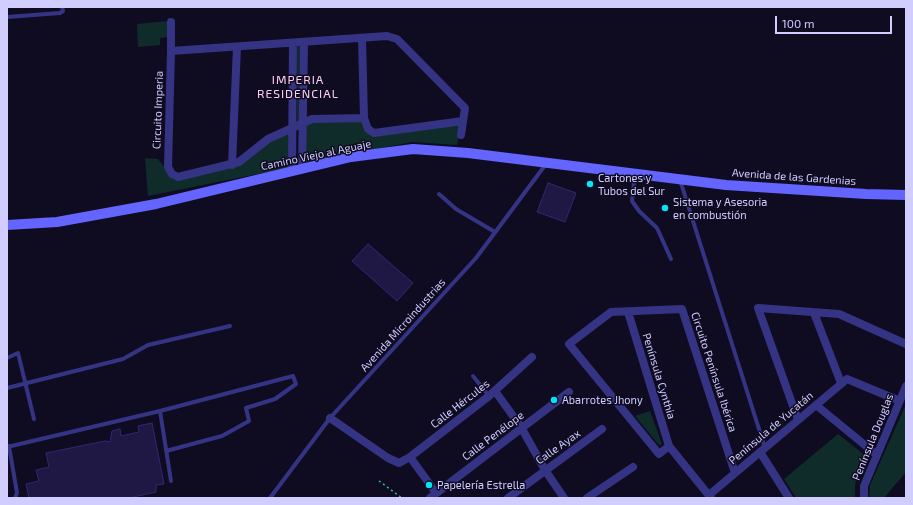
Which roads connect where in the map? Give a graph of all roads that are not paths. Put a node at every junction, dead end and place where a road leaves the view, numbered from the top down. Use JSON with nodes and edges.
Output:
{"nodes":[{"id":1,"x":62,"y":7,"type":"edge"},
{"id":2,"x":7,"y":17,"type":"edge"},
{"id":3,"x":171,"y":22,"type":"dead end"},
{"id":4,"x":362,"y":38,"type":"junction"},
{"id":5,"x":304,"y":42,"type":"junction"},
{"id":6,"x":293,"y":43,"type":"junction"},
{"id":7,"x":237,"y":47,"type":"junction"},
{"id":8,"x":171,"y":50,"type":"junction"},
{"id":9,"x":364,"y":118,"type":"junction"},
{"id":10,"x":463,"y":121,"type":"junction"},
{"id":11,"x":303,"y":122,"type":"junction"},
{"id":12,"x":292,"y":128,"type":"junction"},
{"id":13,"x":460,"y":135,"type":"dead end"},
{"id":14,"x":547,"y":163,"type":"junction"},
{"id":15,"x":232,"y":164,"type":"junction"},
{"id":16,"x":297,"y":170,"type":"junction"},
{"id":17,"x":635,"y":174,"type":"junction"},
{"id":18,"x":680,"y":180,"type":"junction"},
{"id":19,"x":439,"y":194,"type":"dead end"},
{"id":20,"x":906,"y":195,"type":"edge"},
{"id":21,"x":7,"y":225,"type":"edge"},
{"id":22,"x":495,"y":232,"type":"junction"},
{"id":23,"x":671,"y":259,"type":"dead end"},
{"id":24,"x":628,"y":312,"type":"junction"},
{"id":25,"x":814,"y":313,"type":"junction"},
{"id":26,"x":230,"y":326,"type":"dead end"},
{"id":27,"x":906,"y":344,"type":"edge"},
{"id":28,"x":532,"y":357,"type":"dead end"},
{"id":29,"x":7,"y":358,"type":"edge"},
{"id":30,"x":473,"y":376,"type":"dead end"},
{"id":31,"x":844,"y":381,"type":"junction"},
{"id":32,"x":25,"y":384,"type":"junction"},
{"id":33,"x":906,"y":386,"type":"edge"},
{"id":34,"x":7,"y":388,"type":"edge"},
{"id":35,"x":569,"y":392,"type":"dead end"},
{"id":36,"x":492,"y":393,"type":"junction"},
{"id":37,"x":900,"y":401,"type":"junction"},
{"id":38,"x":816,"y":405,"type":"junction"},
{"id":39,"x":160,"y":411,"type":"junction"},
{"id":40,"x":330,"y":418,"type":"junction"},
{"id":41,"x":34,"y":419,"type":"dead end"},
{"id":42,"x":798,"y":420,"type":"junction"},
{"id":43,"x":521,"y":428,"type":"junction"},
{"id":44,"x":602,"y":429,"type":"dead end"},
{"id":45,"x":669,"y":446,"type":"junction"},
{"id":46,"x":8,"y":447,"type":"edge"},
{"id":47,"x":762,"y":450,"type":"junction"},
{"id":48,"x":166,"y":451,"type":"junction"},
{"id":49,"x":877,"y":454,"type":"junction"},
{"id":50,"x":410,"y":457,"type":"junction"},
{"id":51,"x":633,"y":467,"type":"dead end"},
{"id":52,"x":545,"y":470,"type":"junction"},
{"id":53,"x":735,"y":473,"type":"junction"},
{"id":54,"x":171,"y":481,"type":"dead end"},
{"id":55,"x":433,"y":496,"type":"edge"},
{"id":56,"x":710,"y":497,"type":"edge"},
{"id":57,"x":15,"y":498,"type":"edge"},
{"id":58,"x":270,"y":498,"type":"edge"},
{"id":59,"x":508,"y":498,"type":"edge"},
{"id":60,"x":564,"y":498,"type":"edge"},
{"id":61,"x":587,"y":498,"type":"edge"},
{"id":62,"x":789,"y":498,"type":"edge"},
{"id":63,"x":864,"y":498,"type":"edge"}],
"edges":[{"from":1,"to":2,"type":"lane"},
{"from":3,"to":8,"type":"street"},
{"from":4,"to":5,"type":"street"},
{"from":4,"to":9,"type":"street"},
{"from":4,"to":10,"type":"street"},
{"from":5,"to":6,"type":"street"},
{"from":5,"to":11,"type":"street"},
{"from":6,"to":7,"type":"street"},
{"from":6,"to":12,"type":"street"},
{"from":7,"to":8,"type":"street"},
{"from":7,"to":15,"type":"street"},
{"from":8,"to":15,"type":"street","name":"Circuito Imperia"},
{"from":9,"to":10,"type":"street"},
{"from":9,"to":11,"type":"street","name":"Circuito Imperia"},
{"from":10,"to":13,"type":"street"},
{"from":11,"to":12,"type":"street","name":"Circuito Imperia"},
{"from":11,"to":16,"type":"street"},
{"from":12,"to":15,"type":"street","name":"Circuito Imperia"},
{"from":12,"to":16,"type":"street"},
{"from":14,"to":16,"type":"street","name":"Camino Viejo al Aguaje"},
{"from":14,"to":17,"type":"street","name":"Camino Viejo al Aguaje"},
{"from":14,"to":22,"type":"lane","name":"Avenida Microindustrias"},
{"from":16,"to":21,"type":"street","name":"Camino Viejo al Aguaje"},
{"from":17,"to":18,"type":"street","name":"Camino Viejo al Aguaje"},
{"from":17,"to":23,"type":"lane"},
{"from":18,"to":20,"type":"street","name":"Avenida de las Gardenias"},
{"from":18,"to":47,"type":"lane"},
{"from":19,"to":22,"type":"lane"},
{"from":22,"to":40,"type":"lane","name":"Avenida Microindustrias"},
{"from":24,"to":45,"type":"street","name":"Península Cynthia"},
{"from":24,"to":45,"type":"street","name":"Circuito Península Ibérica"},
{"from":24,"to":53,"type":"street","name":"Circuito Península Ibérica"},
{"from":25,"to":27,"type":"street"},
{"from":25,"to":31,"type":"street"},
{"from":25,"to":42,"type":"street"},
{"from":26,"to":32,"type":"lane"},
{"from":28,"to":36,"type":"street","name":"Calle Hércules"},
{"from":29,"to":32,"type":"lane"},
{"from":30,"to":36,"type":"lane"},
{"from":31,"to":37,"type":"street"},
{"from":31,"to":38,"type":"street","name":"Península de Yucatán"},
{"from":32,"to":34,"type":"lane"},
{"from":32,"to":41,"type":"lane"},
{"from":33,"to":37,"type":"street","name":"Península Douglas"},
{"from":35,"to":43,"type":"street","name":"Calle Penélope"},
{"from":36,"to":43,"type":"street"},
{"from":36,"to":50,"type":"street","name":"Calle Hércules"},
{"from":37,"to":49,"type":"street","name":"Península Douglas"},
{"from":38,"to":42,"type":"street","name":"Península de Yucatán"},
{"from":38,"to":49,"type":"street"},
{"from":39,"to":46,"type":"lane"},
{"from":39,"to":48,"type":"lane"},
{"from":39,"to":48,"type":"lane"},
{"from":40,"to":50,"type":"street","name":"Calle Hércules"},
{"from":40,"to":58,"type":"lane","name":"Avenida Microindustrias"},
{"from":42,"to":47,"type":"street","name":"Península de Yucatán"},
{"from":43,"to":52,"type":"street"},
{"from":43,"to":55,"type":"street","name":"Calle Penélope"},
{"from":44,"to":52,"type":"street","name":"Calle Ayax"},
{"from":45,"to":56,"type":"street"},
{"from":46,"to":57,"type":"lane"},
{"from":47,"to":53,"type":"street","name":"Península de Yucatán"},
{"from":47,"to":62,"type":"street"},
{"from":48,"to":54,"type":"lane"},
{"from":49,"to":63,"type":"street","name":"Península Douglas"},
{"from":50,"to":55,"type":"street"},
{"from":51,"to":61,"type":"street"},
{"from":52,"to":59,"type":"street","name":"Calle Ayax"},
{"from":52,"to":60,"type":"street"},
{"from":53,"to":56,"type":"street","name":"Península de Yucatán"}]}
